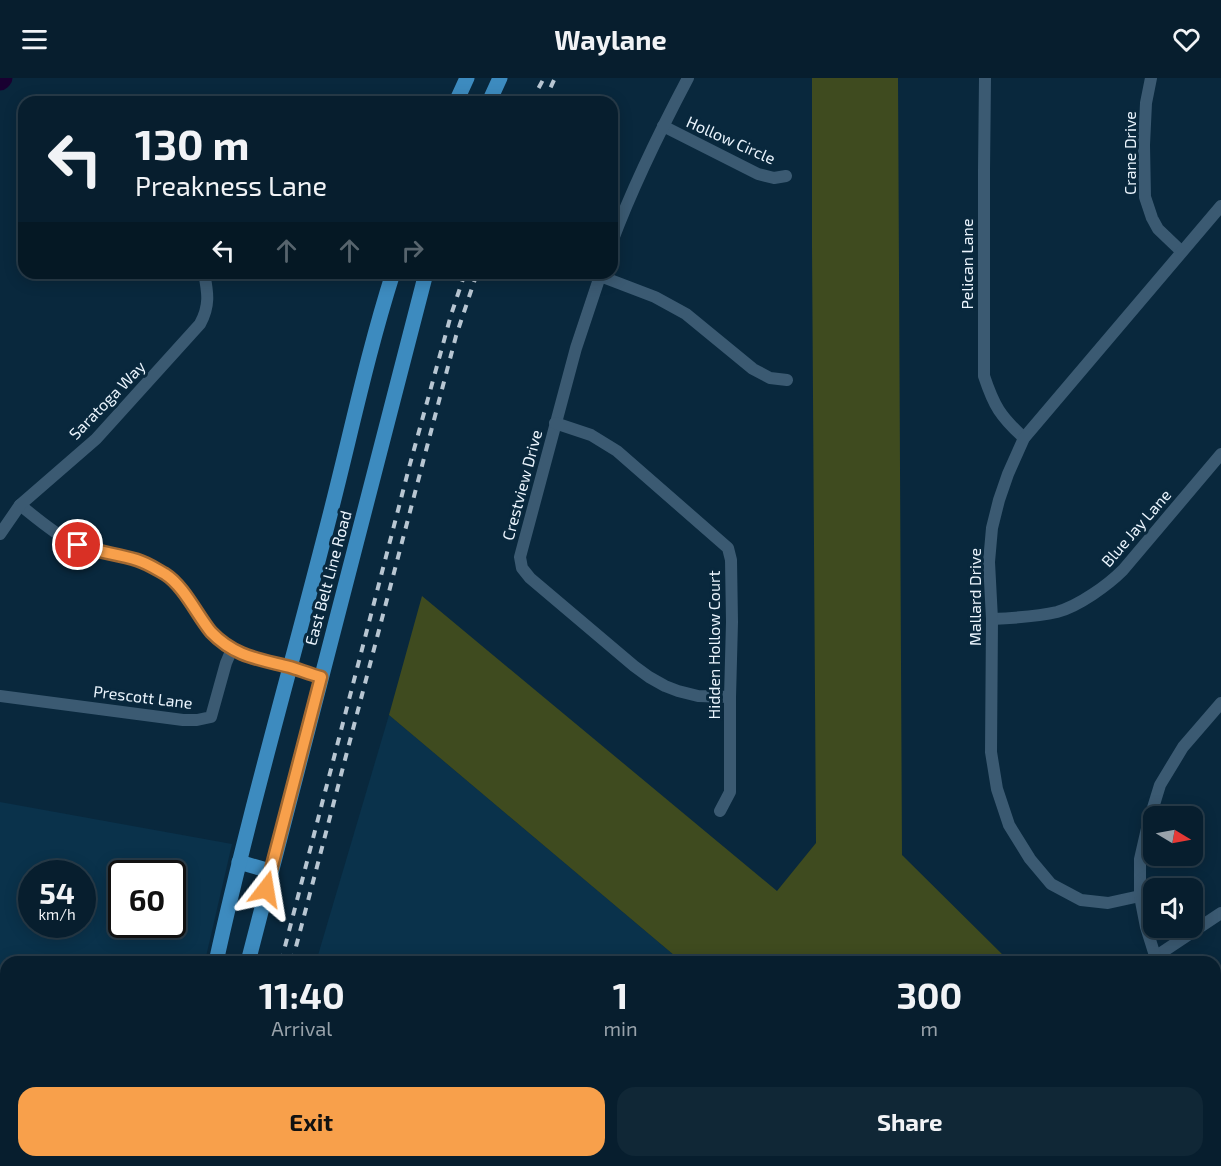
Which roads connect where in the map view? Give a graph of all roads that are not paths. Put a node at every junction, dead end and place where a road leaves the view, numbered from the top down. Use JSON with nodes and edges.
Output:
{"nodes":[{"id":1,"x":467,"y":78,"type":"edge"},
{"id":2,"x":500,"y":78,"type":"edge"},
{"id":3,"x":688,"y":78,"type":"edge"},
{"id":4,"x":985,"y":78,"type":"edge"},
{"id":5,"x":1151,"y":78,"type":"edge"},
{"id":6,"x":459,"y":96,"type":"edge"},
{"id":7,"x":492,"y":96,"type":"edge"},
{"id":8,"x":663,"y":126,"type":"junction"},
{"id":9,"x":786,"y":177,"type":"dead end"},
{"id":10,"x":1221,"y":206,"type":"edge"},
{"id":11,"x":618,"y":227,"type":"edge"},
{"id":12,"x":1181,"y":251,"type":"junction"},
{"id":13,"x":205,"y":279,"type":"edge"},
{"id":14,"x":391,"y":279,"type":"edge"},
{"id":15,"x":424,"y":279,"type":"edge"},
{"id":16,"x":598,"y":279,"type":"edge"},
{"id":17,"x":612,"y":279,"type":"edge"},
{"id":18,"x":787,"y":380,"type":"dead end"},
{"id":19,"x":555,"y":423,"type":"junction"},
{"id":20,"x":1024,"y":438,"type":"junction"},
{"id":21,"x":1221,"y":454,"type":"edge"},
{"id":22,"x":20,"y":505,"type":"junction"},
{"id":23,"x":0,"y":534,"type":"edge"},
{"id":24,"x":992,"y":619,"type":"junction"},
{"id":25,"x":232,"y":648,"type":"junction"},
{"id":26,"x":290,"y":667,"type":"junction"},
{"id":27,"x":321,"y":677,"type":"junction"},
{"id":28,"x":0,"y":696,"type":"edge"},
{"id":29,"x":730,"y":697,"type":"junction"},
{"id":30,"x":1221,"y":703,"type":"edge"},
{"id":31,"x":720,"y":811,"type":"dead end"},
{"id":32,"x":239,"y":862,"type":"junction"},
{"id":33,"x":270,"y":871,"type":"junction"},
{"id":34,"x":1140,"y":896,"type":"junction"},
{"id":35,"x":1221,"y":913,"type":"edge"},
{"id":36,"x":217,"y":956,"type":"edge"},
{"id":37,"x":249,"y":956,"type":"edge"},
{"id":38,"x":1155,"y":956,"type":"edge"},
{"id":39,"x":1160,"y":956,"type":"edge"}],
"edges":[{"from":1,"to":6,"type":"main road"},
{"from":2,"to":7,"type":"main road"},
{"from":3,"to":8,"type":"street"},
{"from":4,"to":20,"type":"street","name":"Pelican Lane"},
{"from":5,"to":12,"type":"street","name":"Crane Drive"},
{"from":8,"to":9,"type":"street","name":"Hollow Circle"},
{"from":8,"to":11,"type":"street"},
{"from":10,"to":12,"type":"street","name":"Mallard Drive"},
{"from":12,"to":20,"type":"street","name":"Mallard Drive"},
{"from":13,"to":22,"type":"street","name":"Saratoga Way"},
{"from":14,"to":26,"type":"main road","name":"East Belt Line Road"},
{"from":15,"to":27,"type":"main road","name":"East Belt Line Road"},
{"from":16,"to":19,"type":"street","name":"Crestview Drive"},
{"from":17,"to":18,"type":"street"},
{"from":19,"to":29,"type":"street","name":"Hidden Hollow Court"},
{"from":19,"to":29,"type":"street","name":"Crestview Drive"},
{"from":20,"to":24,"type":"street","name":"Mallard Drive"},
{"from":21,"to":24,"type":"street","name":"Blue Jay Lane"},
{"from":22,"to":23,"type":"street","name":"Saratoga Way"},
{"from":22,"to":25,"type":"street"},
{"from":24,"to":34,"type":"street","name":"Mallard Drive"},
{"from":25,"to":26,"type":"street"},
{"from":25,"to":28,"type":"street","name":"Prescott Lane"},
{"from":26,"to":27,"type":"street"},
{"from":26,"to":32,"type":"main road","name":"East Belt Line Road"},
{"from":27,"to":33,"type":"main road","name":"East Belt Line Road"},
{"from":29,"to":31,"type":"street","name":"Hidden Hollow Court"},
{"from":30,"to":34,"type":"street"},
{"from":32,"to":33,"type":"main road"},
{"from":32,"to":36,"type":"main road","name":"East Belt Line Road"},
{"from":33,"to":37,"type":"main road","name":"East Belt Line Road"},
{"from":34,"to":38,"type":"street"},
{"from":35,"to":39,"type":"street"}]}
